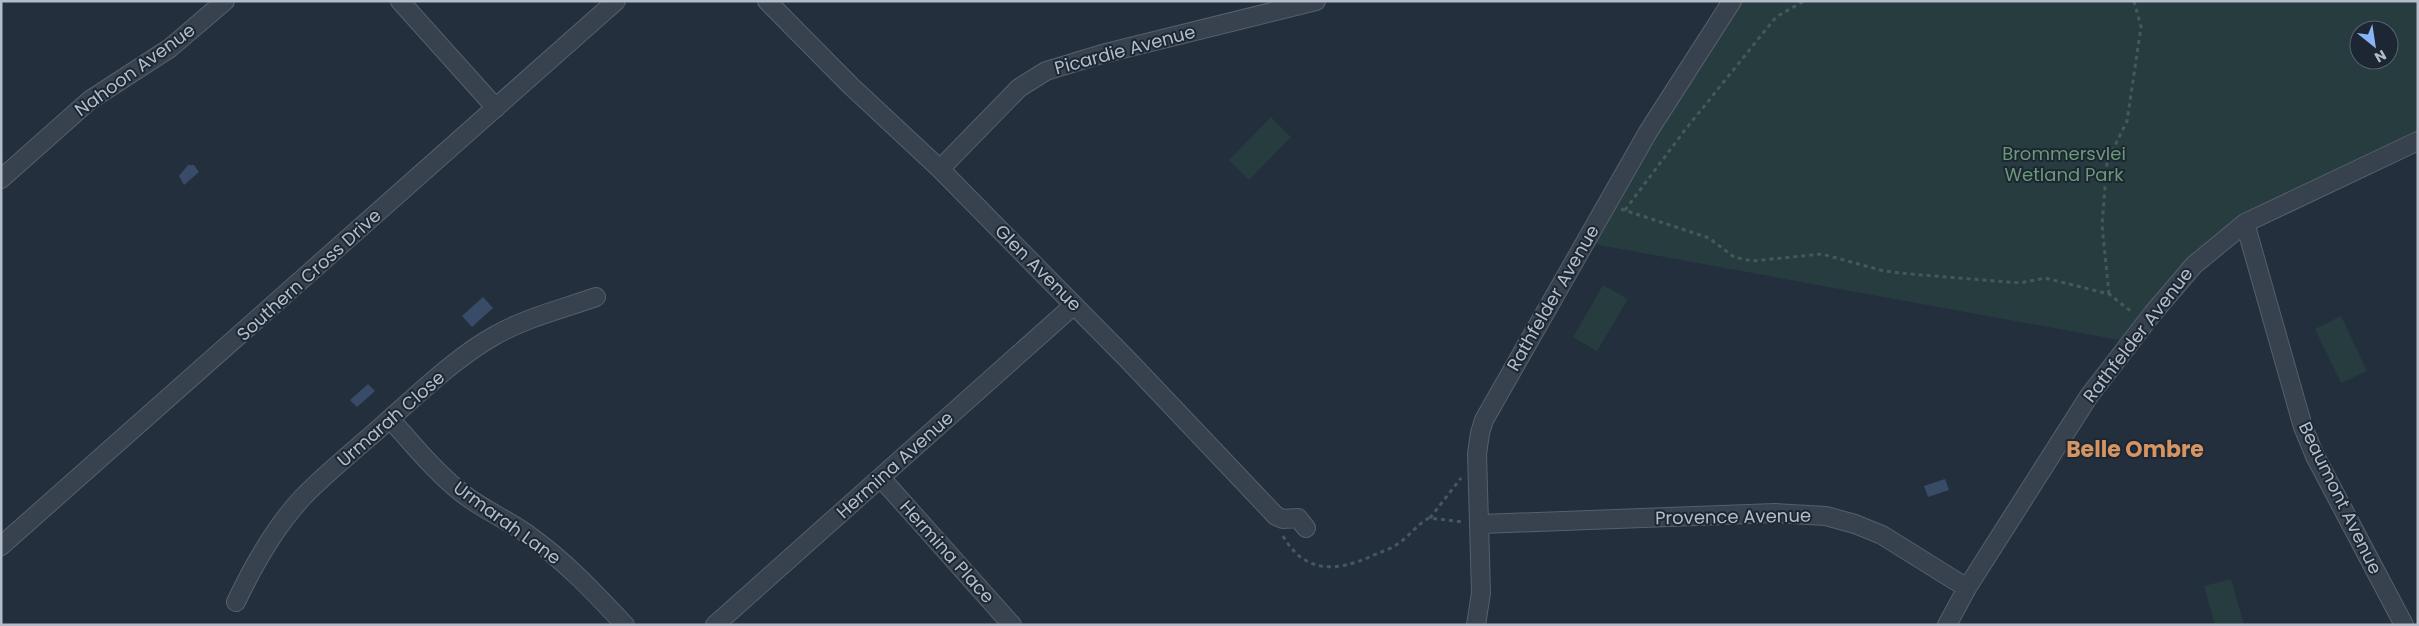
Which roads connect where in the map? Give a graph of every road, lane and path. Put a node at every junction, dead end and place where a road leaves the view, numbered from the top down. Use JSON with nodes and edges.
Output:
{"nodes":[{"id":1,"x":225,"y":1,"type":"edge"},
{"id":2,"x":400,"y":1,"type":"edge"},
{"id":3,"x":616,"y":1,"type":"edge"},
{"id":4,"x":767,"y":1,"type":"edge"},
{"id":5,"x":1316,"y":1,"type":"edge"},
{"id":6,"x":1732,"y":1,"type":"edge"},
{"id":7,"x":1804,"y":1,"type":"edge"},
{"id":8,"x":2134,"y":1,"type":"edge"},
{"id":9,"x":496,"y":108,"type":"junction"},
{"id":10,"x":2418,"y":141,"type":"edge"},
{"id":11,"x":940,"y":169,"type":"junction"},
{"id":12,"x":1,"y":179,"type":"edge"},
{"id":13,"x":1606,"y":204,"type":"junction"},
{"id":14,"x":1625,"y":210,"type":"junction"},
{"id":15,"x":2245,"y":223,"type":"junction"},
{"id":16,"x":2109,"y":294,"type":"junction"},
{"id":17,"x":596,"y":297,"type":"dead end"},
{"id":18,"x":1074,"y":305,"type":"junction"},
{"id":19,"x":2144,"y":324,"type":"junction"},
{"id":20,"x":390,"y":419,"type":"junction"},
{"id":21,"x":1478,"y":461,"type":"junction"},
{"id":22,"x":882,"y":478,"type":"junction"},
{"id":23,"x":1280,"y":518,"type":"junction"},
{"id":24,"x":1429,"y":518,"type":"junction"},
{"id":25,"x":1481,"y":524,"type":"junction"},
{"id":26,"x":1306,"y":528,"type":"dead end"},
{"id":27,"x":1,"y":546,"type":"edge"},
{"id":28,"x":1966,"y":588,"type":"junction"},
{"id":29,"x":236,"y":602,"type":"dead end"},
{"id":30,"x":625,"y":625,"type":"edge"},
{"id":31,"x":715,"y":625,"type":"edge"},
{"id":32,"x":1012,"y":625,"type":"edge"},
{"id":33,"x":1476,"y":625,"type":"edge"},
{"id":34,"x":1947,"y":625,"type":"edge"},
{"id":35,"x":2404,"y":625,"type":"edge"}],
"edges":[{"from":1,"to":12,"type":"street","name":"Nahoon Avenue"},
{"from":2,"to":9,"type":"street"},
{"from":3,"to":9,"type":"street","name":"Southern Cross Drive"},
{"from":4,"to":11,"type":"street","name":"Glen Avenue"},
{"from":5,"to":11,"type":"street","name":"Picardie Avenue"},
{"from":6,"to":13,"type":"street","name":"Rathfelder Avenue"},
{"from":7,"to":14,"type":"path"},
{"from":8,"to":16,"type":"path"},
{"from":9,"to":27,"type":"street","name":"Southern Cross Drive"},
{"from":10,"to":15,"type":"street","name":"Rathfelder Avenue"},
{"from":11,"to":18,"type":"street","name":"Glen Avenue"},
{"from":13,"to":14,"type":"path"},
{"from":13,"to":21,"type":"street","name":"Rathfelder Avenue"},
{"from":14,"to":16,"type":"path"},
{"from":15,"to":19,"type":"street","name":"Rathfelder Avenue"},
{"from":15,"to":35,"type":"street","name":"Beaumont Avenue"},
{"from":16,"to":19,"type":"path"},
{"from":17,"to":20,"type":"street","name":"Urmarah Close"},
{"from":18,"to":22,"type":"street","name":"Hermina Avenue"},
{"from":18,"to":23,"type":"street","name":"Glen Avenue"},
{"from":19,"to":28,"type":"street","name":"Rathfelder Avenue"},
{"from":20,"to":29,"type":"street","name":"Urmarah Close"},
{"from":20,"to":30,"type":"street","name":"Urmarah Lane"},
{"from":21,"to":24,"type":"path"},
{"from":21,"to":25,"type":"street","name":"Rathfelder Avenue"},
{"from":22,"to":31,"type":"street","name":"Hermina Avenue"},
{"from":22,"to":32,"type":"street","name":"Hermina Place"},
{"from":23,"to":24,"type":"path"},
{"from":23,"to":26,"type":"street"},
{"from":24,"to":25,"type":"path"},
{"from":25,"to":28,"type":"street","name":"Provence Avenue"},
{"from":25,"to":33,"type":"street","name":"Rathfelder Avenue"},
{"from":28,"to":34,"type":"street","name":"Rathfelder Avenue"}]}
